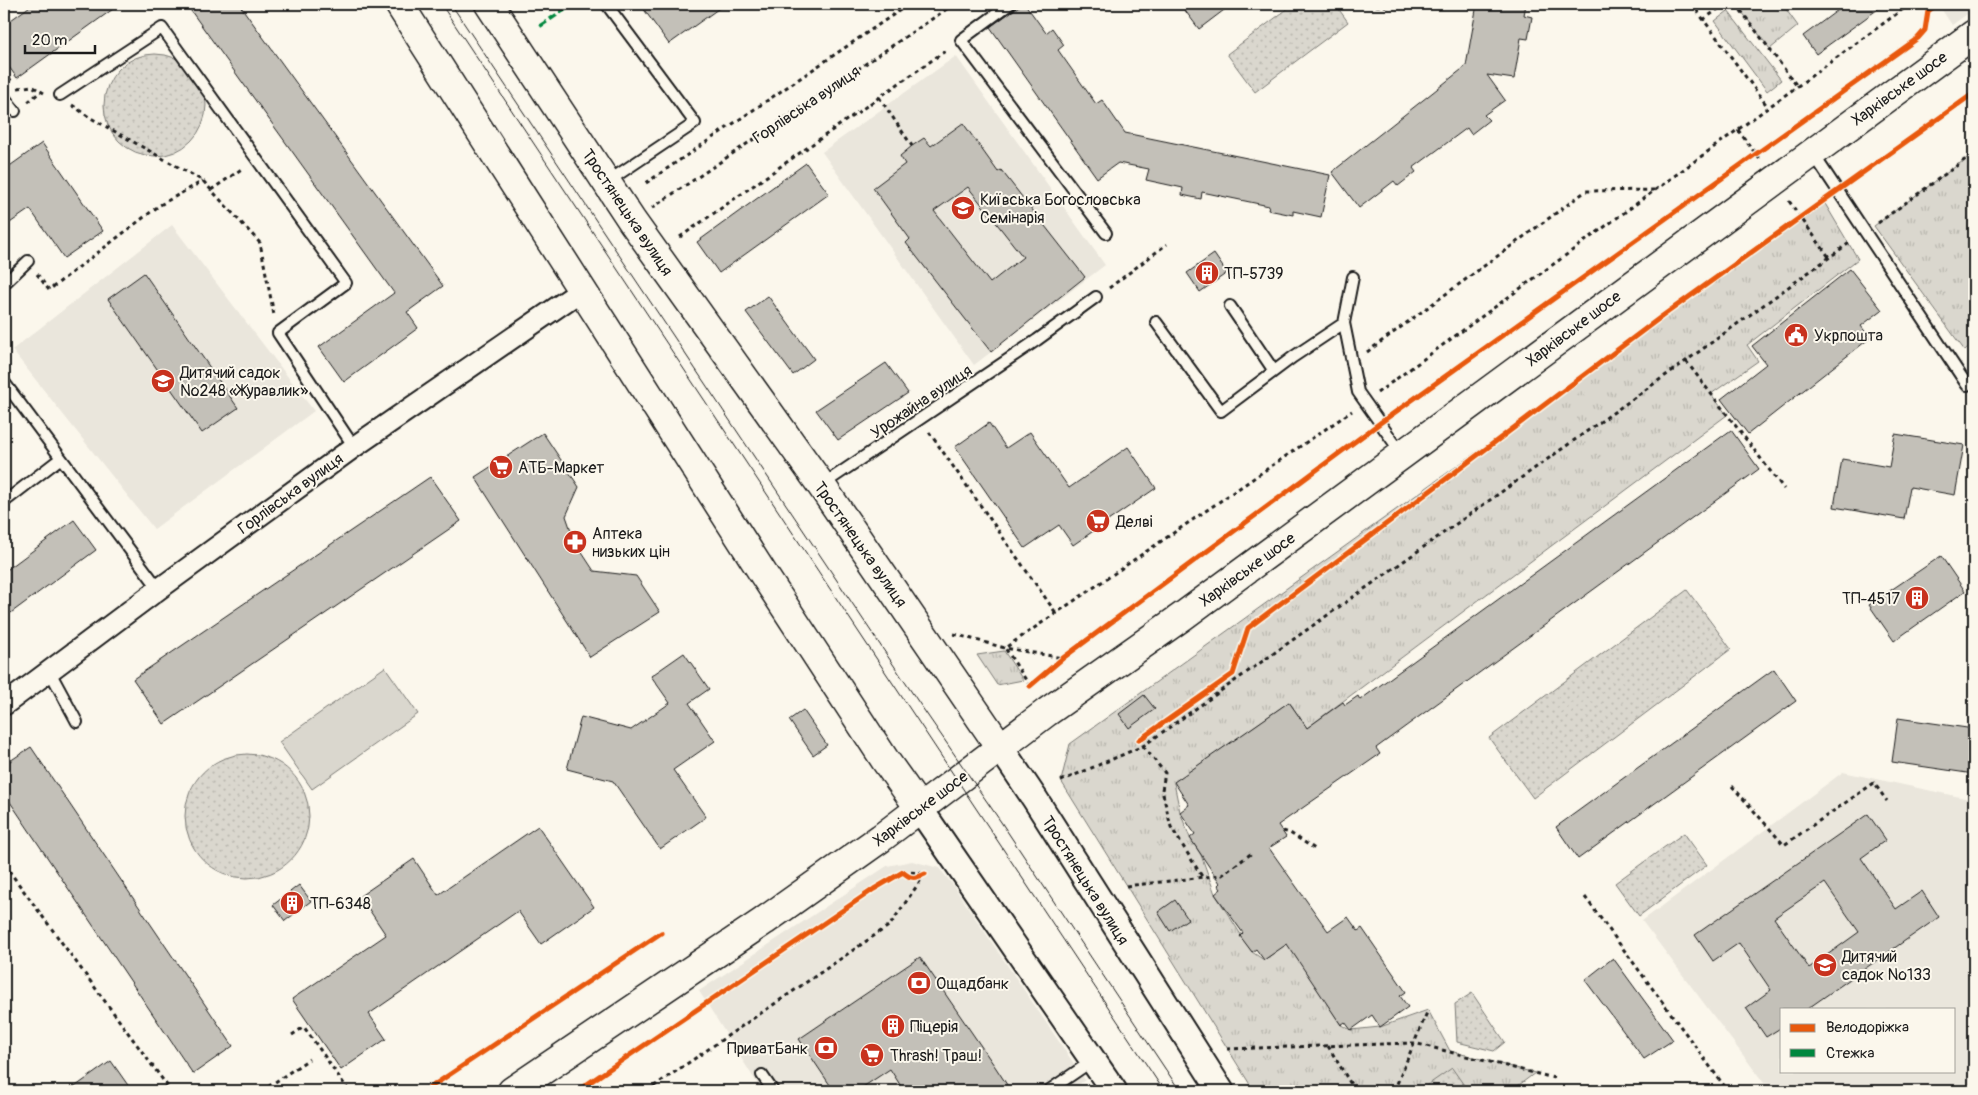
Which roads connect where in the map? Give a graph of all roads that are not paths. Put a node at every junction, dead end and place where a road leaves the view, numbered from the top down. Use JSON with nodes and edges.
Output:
{"nodes":[{"id":1,"x":399,"y":4,"type":"edge"},
{"id":2,"x":489,"y":4,"type":"edge"},
{"id":3,"x":610,"y":4,"type":"edge"},
{"id":4,"x":1010,"y":4,"type":"edge"},
{"id":5,"x":1974,"y":34,"type":"edge"},
{"id":6,"x":60,"y":95,"type":"road end"},
{"id":7,"x":4,"y":97,"type":"edge"},
{"id":8,"x":16,"y":111,"type":"dead end"},
{"id":9,"x":1812,"y":152,"type":"junction"},
{"id":10,"x":606,"y":182,"type":"junction"},
{"id":11,"x":1106,"y":233,"type":"dead end"},
{"id":12,"x":28,"y":261,"type":"road end"},
{"id":13,"x":1353,"y":277,"type":"dead end"},
{"id":14,"x":4,"y":284,"type":"edge"},
{"id":15,"x":582,"y":290,"type":"junction"},
{"id":16,"x":1096,"y":297,"type":"road end"},
{"id":17,"x":1230,"y":306,"type":"dead end"},
{"id":18,"x":1156,"y":322,"type":"dead end"},
{"id":19,"x":1344,"y":323,"type":"junction"},
{"id":20,"x":1274,"y":371,"type":"junction"},
{"id":21,"x":4,"y":382,"type":"edge"},
{"id":22,"x":1967,"y":385,"type":"dead end"},
{"id":23,"x":354,"y":447,"type":"junction"},
{"id":24,"x":1403,"y":454,"type":"junction"},
{"id":25,"x":61,"y":458,"type":"junction"},
{"id":26,"x":821,"y":485,"type":"junction"},
{"id":27,"x":4,"y":502,"type":"edge"},
{"id":28,"x":159,"y":589,"type":"junction"},
{"id":29,"x":50,"y":672,"type":"junction"},
{"id":30,"x":4,"y":705,"type":"edge"},
{"id":31,"x":76,"y":722,"type":"dead end"},
{"id":32,"x":1000,"y":747,"type":"junction"},
{"id":33,"x":920,"y":809,"type":"junction"},
{"id":34,"x":1092,"y":1061,"type":"junction"},
{"id":35,"x":762,"y":1075,"type":"dead end"},
{"id":36,"x":512,"y":1091,"type":"edge"},
{"id":37,"x":773,"y":1091,"type":"edge"},
{"id":38,"x":1048,"y":1091,"type":"edge"},
{"id":39,"x":1114,"y":1091,"type":"edge"},
{"id":40,"x":1221,"y":1091,"type":"edge"}],
"edges":[{"from":1,"to":15,"type":"main road"},
{"from":2,"to":10,"type":"main road","name":"Тростянецька вулиця"},
{"from":3,"to":10,"type":"lane"},
{"from":4,"to":11,"type":"lane"},
{"from":5,"to":9,"type":"main road","name":"Харківське шосе"},
{"from":6,"to":23,"type":"lane"},
{"from":7,"to":8,"type":"lane"},
{"from":9,"to":22,"type":"lane"},
{"from":9,"to":24,"type":"main road","name":"Харківське шосе"},
{"from":10,"to":26,"type":"main road","name":"Тростянецька вулиця"},
{"from":12,"to":14,"type":"lane"},
{"from":13,"to":19,"type":"lane"},
{"from":15,"to":23,"type":"street","name":"Горлівська вулиця"},
{"from":15,"to":33,"type":"main road"},
{"from":16,"to":26,"type":"lane","name":"Урожайна вулиця"},
{"from":17,"to":20,"type":"lane"},
{"from":18,"to":20,"type":"lane"},
{"from":19,"to":20,"type":"lane"},
{"from":19,"to":24,"type":"lane"},
{"from":21,"to":25,"type":"lane"},
{"from":23,"to":28,"type":"street","name":"Горлівська вулиця"},
{"from":24,"to":32,"type":"main road","name":"Харківське шосе"},
{"from":25,"to":27,"type":"lane"},
{"from":25,"to":28,"type":"lane"},
{"from":26,"to":32,"type":"main road","name":"Тростянецька вулиця"},
{"from":28,"to":29,"type":"street","name":"Горлівська вулиця"},
{"from":29,"to":30,"type":"street","name":"Горлівська вулиця"},
{"from":29,"to":31,"type":"lane"},
{"from":32,"to":33,"type":"main road","name":"Харківське шосе"},
{"from":32,"to":40,"type":"street","name":"Тростянецька вулиця"},
{"from":33,"to":34,"type":"street"},
{"from":33,"to":36,"type":"main road","name":"Харківське шосе"},
{"from":34,"to":38,"type":"lane"},
{"from":34,"to":39,"type":"street"},
{"from":35,"to":37,"type":"lane"}]}
